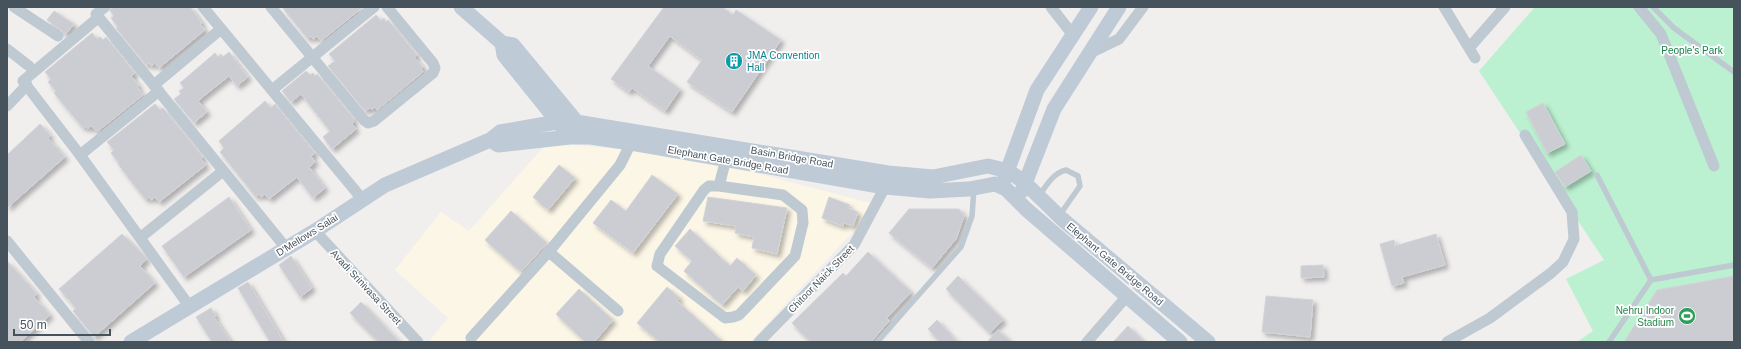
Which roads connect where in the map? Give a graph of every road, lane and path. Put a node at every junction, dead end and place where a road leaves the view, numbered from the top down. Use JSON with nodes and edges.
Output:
{"nodes":[{"id":1,"x":14,"y":7,"type":"edge"},
{"id":2,"x":105,"y":7,"type":"edge"},
{"id":3,"x":203,"y":7,"type":"edge"},
{"id":4,"x":271,"y":7,"type":"edge"},
{"id":5,"x":374,"y":7,"type":"edge"},
{"id":6,"x":387,"y":7,"type":"edge"},
{"id":7,"x":462,"y":7,"type":"edge"},
{"id":8,"x":1051,"y":7,"type":"edge"},
{"id":9,"x":1091,"y":7,"type":"edge"},
{"id":10,"x":1119,"y":7,"type":"edge"},
{"id":11,"x":1143,"y":7,"type":"edge"},
{"id":12,"x":1444,"y":7,"type":"edge"},
{"id":13,"x":1505,"y":7,"type":"edge"},
{"id":14,"x":1639,"y":7,"type":"edge"},
{"id":15,"x":1653,"y":7,"type":"edge"},
{"id":16,"x":99,"y":17,"type":"junction"},
{"id":17,"x":221,"y":29,"type":"junction"},
{"id":18,"x":1073,"y":35,"type":"junction"},
{"id":19,"x":58,"y":36,"type":"dead end"},
{"id":20,"x":502,"y":43,"type":"junction"},
{"id":21,"x":1469,"y":48,"type":"junction"},
{"id":22,"x":7,"y":49,"type":"edge"},
{"id":23,"x":1090,"y":53,"type":"junction"},
{"id":24,"x":312,"y":57,"type":"junction"},
{"id":25,"x":1475,"y":58,"type":"dead end"},
{"id":26,"x":29,"y":66,"type":"dead end"},
{"id":27,"x":1734,"y":72,"type":"edge"},
{"id":28,"x":27,"y":85,"type":"junction"},
{"id":29,"x":156,"y":88,"type":"junction"},
{"id":30,"x":272,"y":90,"type":"junction"},
{"id":31,"x":7,"y":106,"type":"edge"},
{"id":32,"x":557,"y":122,"type":"junction"},
{"id":33,"x":576,"y":122,"type":"junction"},
{"id":34,"x":1524,"y":135,"type":"dead end"},
{"id":35,"x":570,"y":137,"type":"junction"},
{"id":36,"x":590,"y":137,"type":"junction"},
{"id":37,"x":634,"y":137,"type":"junction"},
{"id":38,"x":490,"y":140,"type":"junction"},
{"id":39,"x":80,"y":155,"type":"junction"},
{"id":40,"x":726,"y":159,"type":"junction"},
{"id":41,"x":1714,"y":166,"type":"dead end"},
{"id":42,"x":1008,"y":170,"type":"junction"},
{"id":43,"x":223,"y":171,"type":"junction"},
{"id":44,"x":1597,"y":175,"type":"dead end"},
{"id":45,"x":719,"y":186,"type":"junction"},
{"id":46,"x":1002,"y":186,"type":"junction"},
{"id":47,"x":885,"y":187,"type":"junction"},
{"id":48,"x":974,"y":188,"type":"junction"},
{"id":49,"x":1032,"y":190,"type":"junction"},
{"id":50,"x":363,"y":200,"type":"junction"},
{"id":51,"x":1018,"y":201,"type":"junction"},
{"id":52,"x":1059,"y":216,"type":"junction"},
{"id":53,"x":315,"y":231,"type":"junction"},
{"id":54,"x":141,"y":237,"type":"junction"},
{"id":55,"x":7,"y":241,"type":"edge"},
{"id":56,"x":286,"y":248,"type":"junction"},
{"id":57,"x":548,"y":252,"type":"junction"},
{"id":58,"x":1734,"y":265,"type":"edge"},
{"id":59,"x":1651,"y":280,"type":"junction"},
{"id":60,"x":1127,"y":296,"type":"junction"},
{"id":61,"x":190,"y":307,"type":"junction"},
{"id":62,"x":618,"y":311,"type":"dead end"},
{"id":63,"x":470,"y":338,"type":"dead end"},
{"id":64,"x":138,"y":340,"type":"edge"},
{"id":65,"x":89,"y":342,"type":"edge"},
{"id":66,"x":418,"y":342,"type":"edge"},
{"id":67,"x":759,"y":342,"type":"edge"},
{"id":68,"x":877,"y":342,"type":"edge"},
{"id":69,"x":1087,"y":342,"type":"edge"},
{"id":70,"x":1180,"y":342,"type":"edge"},
{"id":71,"x":1208,"y":342,"type":"edge"},
{"id":72,"x":1447,"y":342,"type":"edge"},
{"id":73,"x":1609,"y":342,"type":"edge"}],
"edges":[{"from":1,"to":19,"type":"street"},
{"from":2,"to":16,"type":"street"},
{"from":3,"to":17,"type":"street"},
{"from":4,"to":24,"type":"street"},
{"from":5,"to":24,"type":"street"},
{"from":6,"to":24,"type":"street"},
{"from":7,"to":20,"type":"main road"},
{"from":8,"to":18,"type":"street"},
{"from":9,"to":18,"type":"main road"},
{"from":10,"to":23,"type":"main road"},
{"from":11,"to":23,"type":"street"},
{"from":12,"to":21,"type":"street"},
{"from":13,"to":21,"type":"street"},
{"from":14,"to":41,"type":"street"},
{"from":15,"to":27,"type":"lane"},
{"from":16,"to":28,"type":"street"},
{"from":16,"to":29,"type":"street"},
{"from":17,"to":29,"type":"street"},
{"from":17,"to":30,"type":"street"},
{"from":18,"to":42,"type":"main road"},
{"from":20,"to":32,"type":"main road"},
{"from":20,"to":33,"type":"main road"},
{"from":21,"to":25,"type":"street"},
{"from":22,"to":26,"type":"street"},
{"from":23,"to":49,"type":"main road"},
{"from":24,"to":30,"type":"street"},
{"from":28,"to":31,"type":"street"},
{"from":28,"to":39,"type":"street"},
{"from":29,"to":39,"type":"street"},
{"from":29,"to":43,"type":"street"},
{"from":30,"to":50,"type":"street"},
{"from":32,"to":33,"type":"main road","name":"Basin Bridge Road"},
{"from":32,"to":35,"type":"main road"},
{"from":32,"to":38,"type":"main road","name":"D'Mellows Salai"},
{"from":33,"to":36,"type":"main road"},
{"from":33,"to":37,"type":"main road","name":"Basin Bridge Road"},
{"from":34,"to":72,"type":"street"},
{"from":35,"to":36,"type":"main road","name":"Elephant Gate Bridge Road"},
{"from":35,"to":38,"type":"main road"},
{"from":36,"to":37,"type":"main road","name":"Elephant Gate Bridge Road"},
{"from":37,"to":40,"type":"main road","name":"Elephant Gate Bridge Road"},
{"from":37,"to":42,"type":"main road","name":"Basin Bridge Road"},
{"from":37,"to":57,"type":"street"},
{"from":38,"to":50,"type":"main road","name":"D'Mellows Salai"},
{"from":39,"to":54,"type":"street"},
{"from":40,"to":45,"type":"street"},
{"from":40,"to":47,"type":"main road","name":"Elephant Gate Bridge Road"},
{"from":42,"to":46,"type":"main road"},
{"from":42,"to":49,"type":"main road","name":"Elephant Gate Bridge Road"},
{"from":43,"to":54,"type":"street"},
{"from":43,"to":56,"type":"street"},
{"from":44,"to":59,"type":"lane"},
{"from":45,"to":45,"type":"street"},
{"from":46,"to":48,"type":"main road","name":"Elephant Gate Bridge Road"},
{"from":46,"to":51,"type":"main road","name":"Elephant Gate Bridge Road"},
{"from":47,"to":48,"type":"main road","name":"Elephant Gate Bridge Road"},
{"from":47,"to":67,"type":"street","name":"Chitoor Naick Street"},
{"from":48,"to":68,"type":"lane"},
{"from":49,"to":51,"type":"main road"},
{"from":49,"to":52,"type":"main road","name":"Elephant Gate Bridge Road"},
{"from":49,"to":52,"type":"lane"},
{"from":50,"to":53,"type":"main road","name":"D'Mellows Salai"},
{"from":51,"to":60,"type":"main road","name":"Elephant Gate Bridge Road"},
{"from":52,"to":71,"type":"main road","name":"Elephant Gate Bridge Road"},
{"from":53,"to":56,"type":"main road","name":"D'Mellows Salai"},
{"from":53,"to":66,"type":"street","name":"Avadi Srinivasa Street"},
{"from":54,"to":61,"type":"street"},
{"from":55,"to":65,"type":"street"},
{"from":56,"to":61,"type":"main road","name":"D'Mellows Salai"},
{"from":57,"to":62,"type":"street"},
{"from":57,"to":63,"type":"street"},
{"from":58,"to":59,"type":"lane"},
{"from":59,"to":73,"type":"lane"},
{"from":60,"to":69,"type":"street"},
{"from":60,"to":70,"type":"main road","name":"Elephant Gate Bridge Road"},
{"from":61,"to":64,"type":"main road","name":"D'Mellows Salai"}]}
